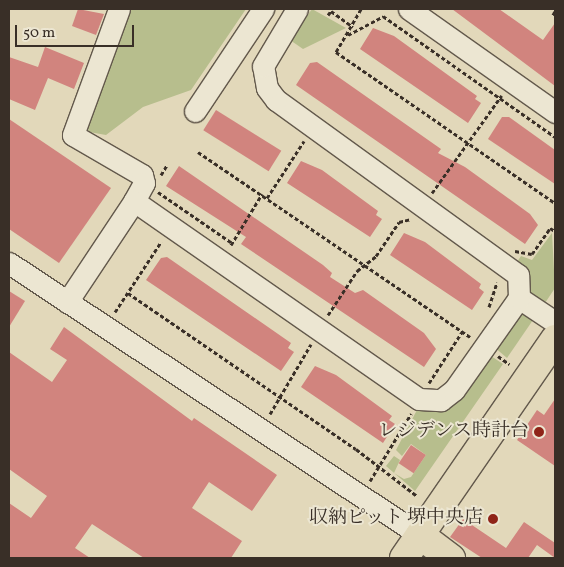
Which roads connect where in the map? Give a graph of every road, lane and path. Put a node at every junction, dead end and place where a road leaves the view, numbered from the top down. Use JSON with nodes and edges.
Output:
{"nodes":[{"id":1,"x":119,"y":9,"type":"edge"},
{"id":2,"x":263,"y":9,"type":"edge"},
{"id":3,"x":297,"y":9,"type":"edge"},
{"id":4,"x":361,"y":9,"type":"edge"},
{"id":5,"x":409,"y":9,"type":"edge"},
{"id":6,"x":328,"y":15,"type":"dead end"},
{"id":7,"x":353,"y":27,"type":"junction"},
{"id":8,"x":348,"y":35,"type":"junction"},
{"id":9,"x":505,"y":90,"type":"junction"},
{"id":10,"x":195,"y":112,"type":"dead end"},
{"id":11,"x":555,"y":112,"type":"edge"},
{"id":12,"x":314,"y":126,"type":"junction"},
{"id":13,"x":555,"y":137,"type":"edge"},
{"id":14,"x":468,"y":142,"type":"junction"},
{"id":15,"x":198,"y":152,"type":"dead end"},
{"id":16,"x":262,"y":194,"type":"junction"},
{"id":17,"x":164,"y":196,"type":"dead end"},
{"id":18,"x":267,"y":198,"type":"junction"},
{"id":19,"x":134,"y":201,"type":"junction"},
{"id":20,"x":555,"y":203,"type":"edge"},
{"id":21,"x":425,"y":205,"type":"junction"},
{"id":22,"x":183,"y":209,"type":"junction"},
{"id":23,"x":171,"y":228,"type":"junction"},
{"id":24,"x":555,"y":231,"type":"edge"},
{"id":25,"x":232,"y":243,"type":"junction"},
{"id":26,"x":220,"y":262,"type":"junction"},
{"id":27,"x":506,"y":262,"type":"junction"},
{"id":28,"x":9,"y":263,"type":"edge"},
{"id":29,"x":368,"y":265,"type":"junction"},
{"id":30,"x":128,"y":293,"type":"junction"},
{"id":31,"x":519,"y":298,"type":"junction"},
{"id":32,"x":67,"y":302,"type":"junction"},
{"id":33,"x":486,"y":313,"type":"dead end"},
{"id":34,"x":112,"y":316,"type":"dead end"},
{"id":35,"x":555,"y":322,"type":"edge"},
{"id":36,"x":319,"y":329,"type":"junction"},
{"id":37,"x":477,"y":338,"type":"junction"},
{"id":38,"x":555,"y":339,"type":"edge"},
{"id":39,"x":509,"y":364,"type":"dead end"},
{"id":40,"x":280,"y":398,"type":"junction"},
{"id":41,"x":267,"y":419,"type":"dead end"},
{"id":42,"x":418,"y":496,"type":"dead end"},
{"id":43,"x":420,"y":535,"type":"junction"},
{"id":44,"x":404,"y":558,"type":"edge"},
{"id":45,"x":451,"y":558,"type":"edge"}],
"edges":[{"from":1,"to":19,"type":"street"},
{"from":2,"to":10,"type":"street"},
{"from":3,"to":12,"type":"street"},
{"from":4,"to":7,"type":"path"},
{"from":5,"to":9,"type":"street"},
{"from":6,"to":7,"type":"path"},
{"from":7,"to":8,"type":"path"},
{"from":8,"to":9,"type":"path"},
{"from":8,"to":14,"type":"path"},
{"from":9,"to":11,"type":"street"},
{"from":9,"to":13,"type":"path"},
{"from":9,"to":14,"type":"path"},
{"from":12,"to":18,"type":"path"},
{"from":12,"to":21,"type":"street"},
{"from":14,"to":20,"type":"path"},
{"from":14,"to":21,"type":"path"},
{"from":15,"to":16,"type":"path"},
{"from":16,"to":18,"type":"path"},
{"from":16,"to":25,"type":"path"},
{"from":17,"to":22,"type":"path"},
{"from":18,"to":29,"type":"path"},
{"from":19,"to":23,"type":"street"},
{"from":19,"to":32,"type":"street"},
{"from":21,"to":27,"type":"street"},
{"from":21,"to":29,"type":"path"},
{"from":22,"to":23,"type":"path"},
{"from":22,"to":25,"type":"path"},
{"from":23,"to":26,"type":"street"},
{"from":23,"to":30,"type":"path"},
{"from":24,"to":27,"type":"path"},
{"from":25,"to":26,"type":"path"},
{"from":26,"to":36,"type":"street"},
{"from":27,"to":31,"type":"street"},
{"from":27,"to":33,"type":"path"},
{"from":28,"to":32,"type":"street"},
{"from":29,"to":36,"type":"path"},
{"from":29,"to":37,"type":"path"},
{"from":30,"to":34,"type":"path"},
{"from":30,"to":40,"type":"path"},
{"from":31,"to":35,"type":"street"},
{"from":31,"to":37,"type":"street"},
{"from":32,"to":43,"type":"street"},
{"from":36,"to":37,"type":"street"},
{"from":36,"to":40,"type":"path"},
{"from":37,"to":39,"type":"path"},
{"from":38,"to":43,"type":"main road"},
{"from":40,"to":41,"type":"path"},
{"from":40,"to":42,"type":"path"},
{"from":43,"to":44,"type":"main road"},
{"from":43,"to":45,"type":"main road"}]}
